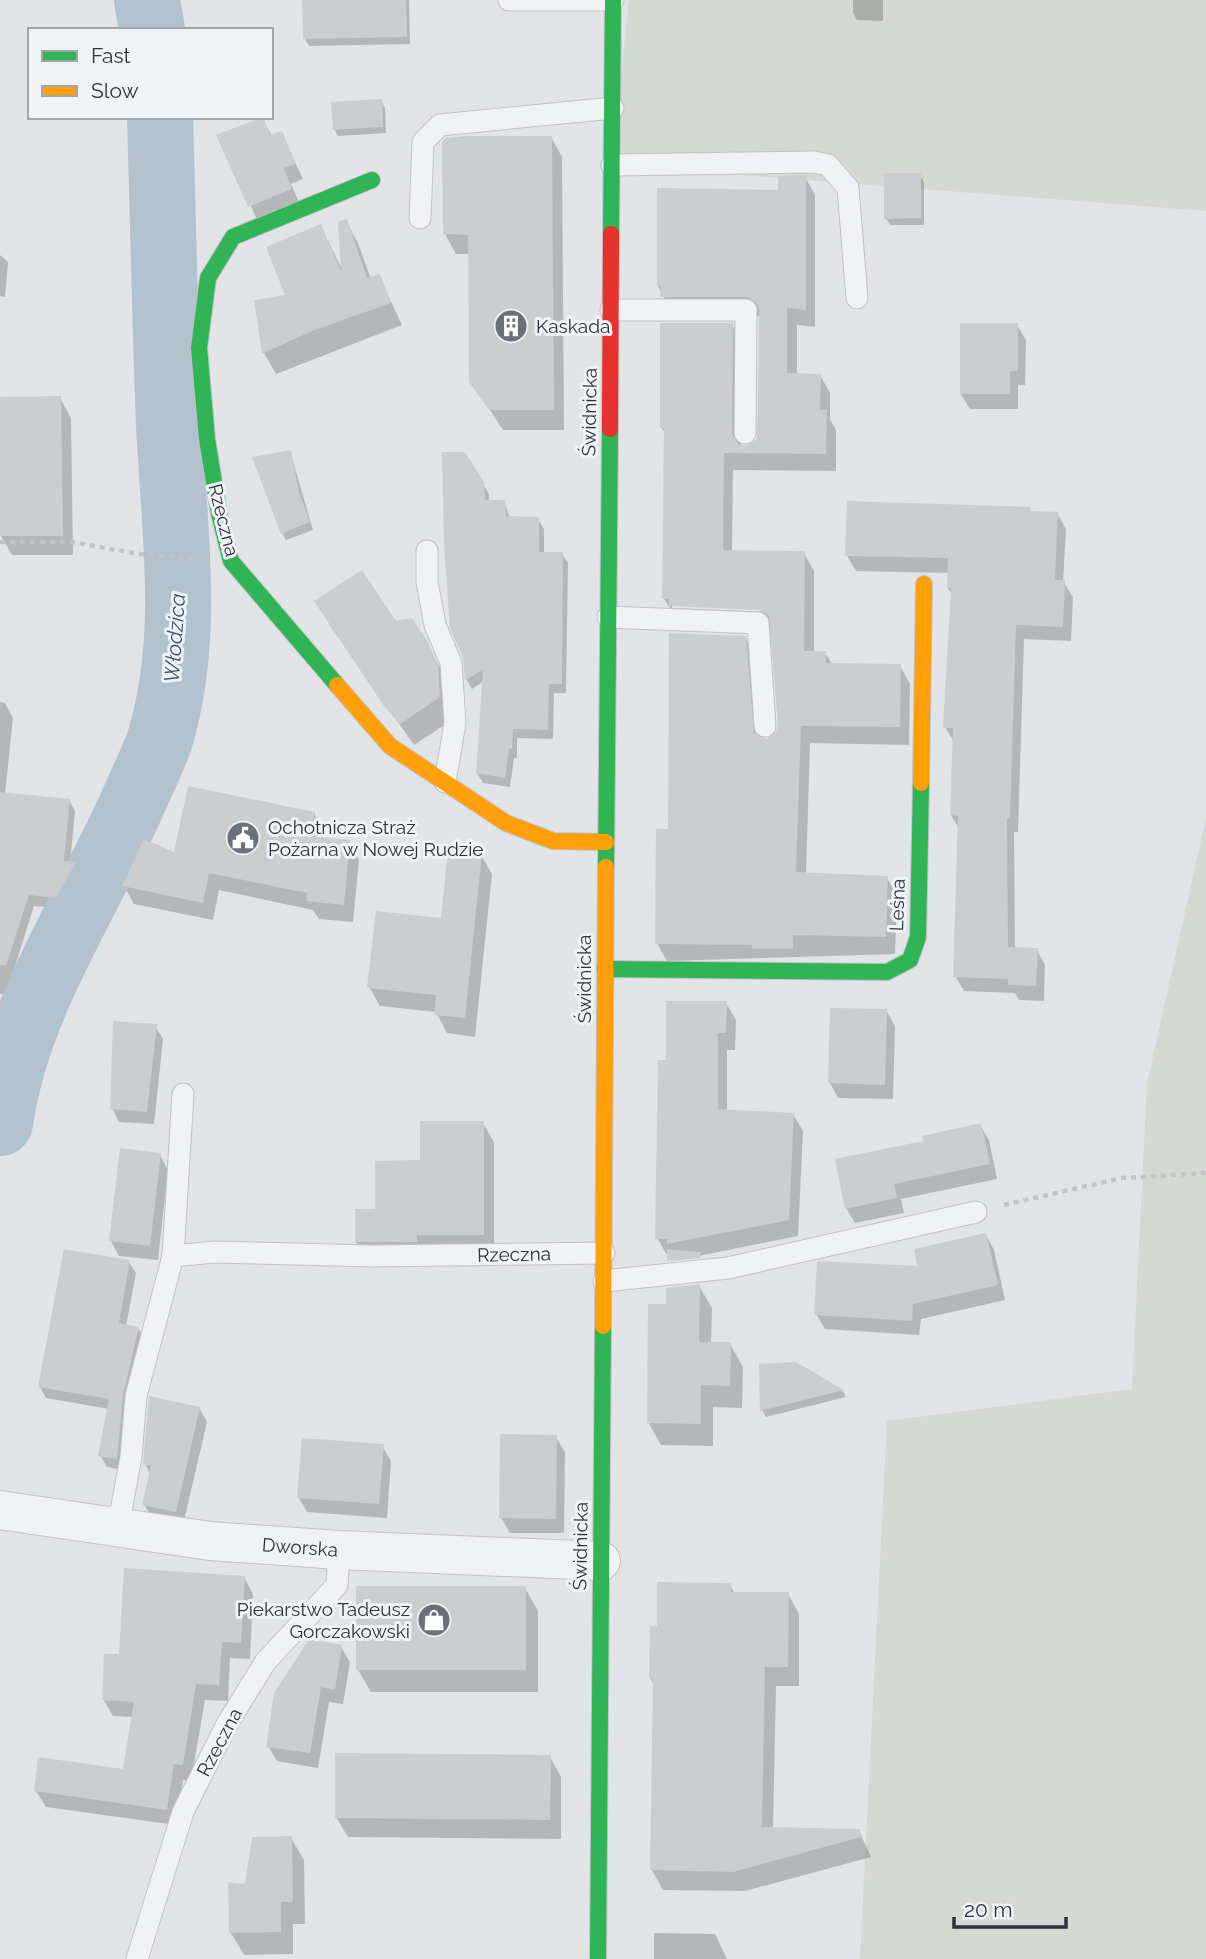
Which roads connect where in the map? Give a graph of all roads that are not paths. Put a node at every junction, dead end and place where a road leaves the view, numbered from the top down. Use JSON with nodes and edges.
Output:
{"nodes":[{"id":1,"x":509,"y":0,"type":"edge"},
{"id":2,"x":613,"y":0,"type":"edge"},
{"id":3,"x":612,"y":108,"type":"junction"},
{"id":4,"x":612,"y":165,"type":"junction"},
{"id":5,"x":372,"y":180,"type":"dead end"},
{"id":6,"x":420,"y":218,"type":"dead end"},
{"id":7,"x":857,"y":298,"type":"dead end"},
{"id":8,"x":611,"y":310,"type":"junction"},
{"id":9,"x":745,"y":433,"type":"dead end"},
{"id":10,"x":427,"y":551,"type":"dead end"},
{"id":11,"x":925,"y":584,"type":"dead end"},
{"id":12,"x":608,"y":617,"type":"junction"},
{"id":13,"x":765,"y":726,"type":"dead end"},
{"id":14,"x":445,"y":782,"type":"junction"},
{"id":15,"x":606,"y":842,"type":"junction"},
{"id":16,"x":605,"y":969,"type":"junction"},
{"id":17,"x":183,"y":1094,"type":"dead end"},
{"id":18,"x":975,"y":1212,"type":"road end"},
{"id":19,"x":604,"y":1253,"type":"junction"},
{"id":20,"x":173,"y":1256,"type":"junction"},
{"id":21,"x":604,"y":1282,"type":"junction"},
{"id":22,"x":0,"y":1510,"type":"edge"},
{"id":23,"x":118,"y":1527,"type":"junction"},
{"id":24,"x":339,"y":1550,"type":"junction"},
{"id":25,"x":601,"y":1561,"type":"junction"},
{"id":26,"x":137,"y":1959,"type":"edge"},
{"id":27,"x":598,"y":1959,"type":"edge"}],
"edges":[{"from":1,"to":2,"type":"lane"},
{"from":2,"to":3,"type":"street","name":"Świdnicka"},
{"from":3,"to":4,"type":"street","name":"Świdnicka"},
{"from":3,"to":6,"type":"lane"},
{"from":4,"to":7,"type":"lane"},
{"from":4,"to":8,"type":"street","name":"Świdnicka"},
{"from":5,"to":14,"type":"street","name":"Rzeczna"},
{"from":8,"to":9,"type":"lane"},
{"from":8,"to":12,"type":"street","name":"Świdnicka"},
{"from":10,"to":14,"type":"lane"},
{"from":11,"to":16,"type":"street","name":"Leśna"},
{"from":12,"to":13,"type":"lane"},
{"from":12,"to":15,"type":"street","name":"Świdnicka"},
{"from":14,"to":15,"type":"street","name":"Rzeczna"},
{"from":15,"to":16,"type":"street","name":"Świdnicka"},
{"from":16,"to":19,"type":"street","name":"Świdnicka"},
{"from":17,"to":20,"type":"lane"},
{"from":18,"to":21,"type":"lane"},
{"from":19,"to":20,"type":"lane","name":"Rzeczna"},
{"from":19,"to":21,"type":"street","name":"Świdnicka"},
{"from":20,"to":23,"type":"lane"},
{"from":21,"to":25,"type":"street","name":"Świdnicka"},
{"from":22,"to":23,"type":"street","name":"Dworska"},
{"from":23,"to":24,"type":"street","name":"Dworska"},
{"from":24,"to":25,"type":"street","name":"Dworska"},
{"from":24,"to":26,"type":"lane","name":"Rzeczna"},
{"from":25,"to":27,"type":"street","name":"Świdnicka"}]}
